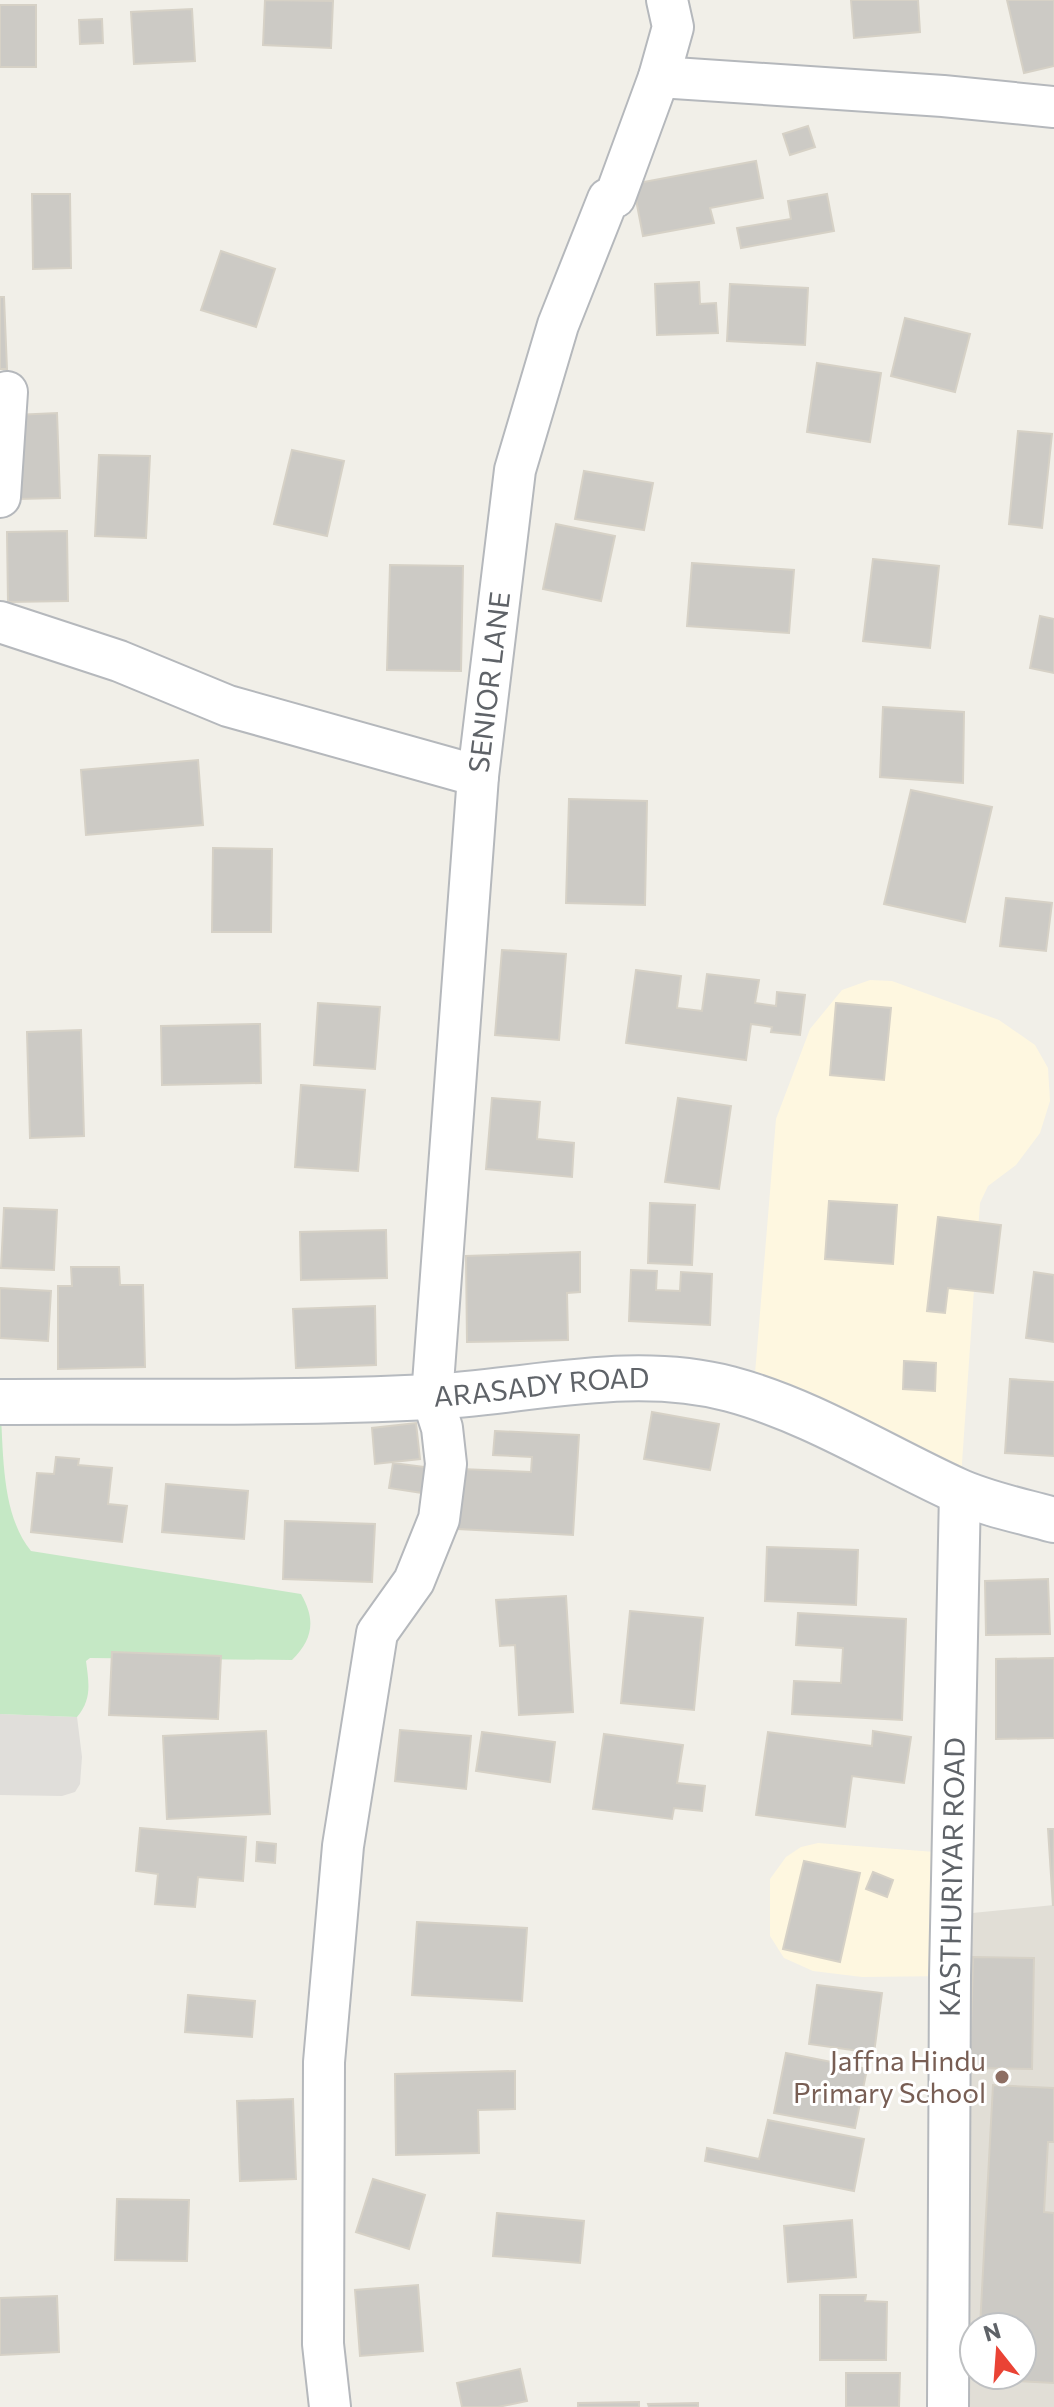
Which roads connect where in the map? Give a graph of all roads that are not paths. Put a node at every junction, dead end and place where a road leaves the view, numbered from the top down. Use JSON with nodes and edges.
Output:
{"nodes":[{"id":1,"x":667,"y":0,"type":"edge"},
{"id":2,"x":659,"y":77,"type":"junction"},
{"id":3,"x":1054,"y":107,"type":"edge"},
{"id":4,"x":7,"y":392,"type":"dead end"},
{"id":5,"x":0,"y":497,"type":"edge"},
{"id":6,"x":0,"y":622,"type":"edge"},
{"id":7,"x":478,"y":776,"type":"junction"},
{"id":8,"x":432,"y":1397,"type":"junction"},
{"id":9,"x":0,"y":1402,"type":"edge"},
{"id":10,"x":960,"y":1492,"type":"junction"},
{"id":11,"x":1054,"y":1520,"type":"edge"},
{"id":12,"x":330,"y":2407,"type":"edge"},
{"id":13,"x":948,"y":2407,"type":"edge"}],
"edges":[{"from":1,"to":2,"type":"street","name":"SENIOR LANE"},
{"from":2,"to":3,"type":"street"},
{"from":2,"to":7,"type":"street","name":"SENIOR LANE"},
{"from":4,"to":5,"type":"street"},
{"from":6,"to":7,"type":"street"},
{"from":7,"to":8,"type":"street","name":"SENIOR LANE"},
{"from":8,"to":9,"type":"main road","name":"ARASADY ROAD"},
{"from":8,"to":10,"type":"main road","name":"ARASADY ROAD"},
{"from":8,"to":12,"type":"street","name":"SENIOR LANE"},
{"from":10,"to":11,"type":"main road","name":"ARASADY ROAD"},
{"from":10,"to":13,"type":"street","name":"KASTHURIYAR ROAD"}]}
